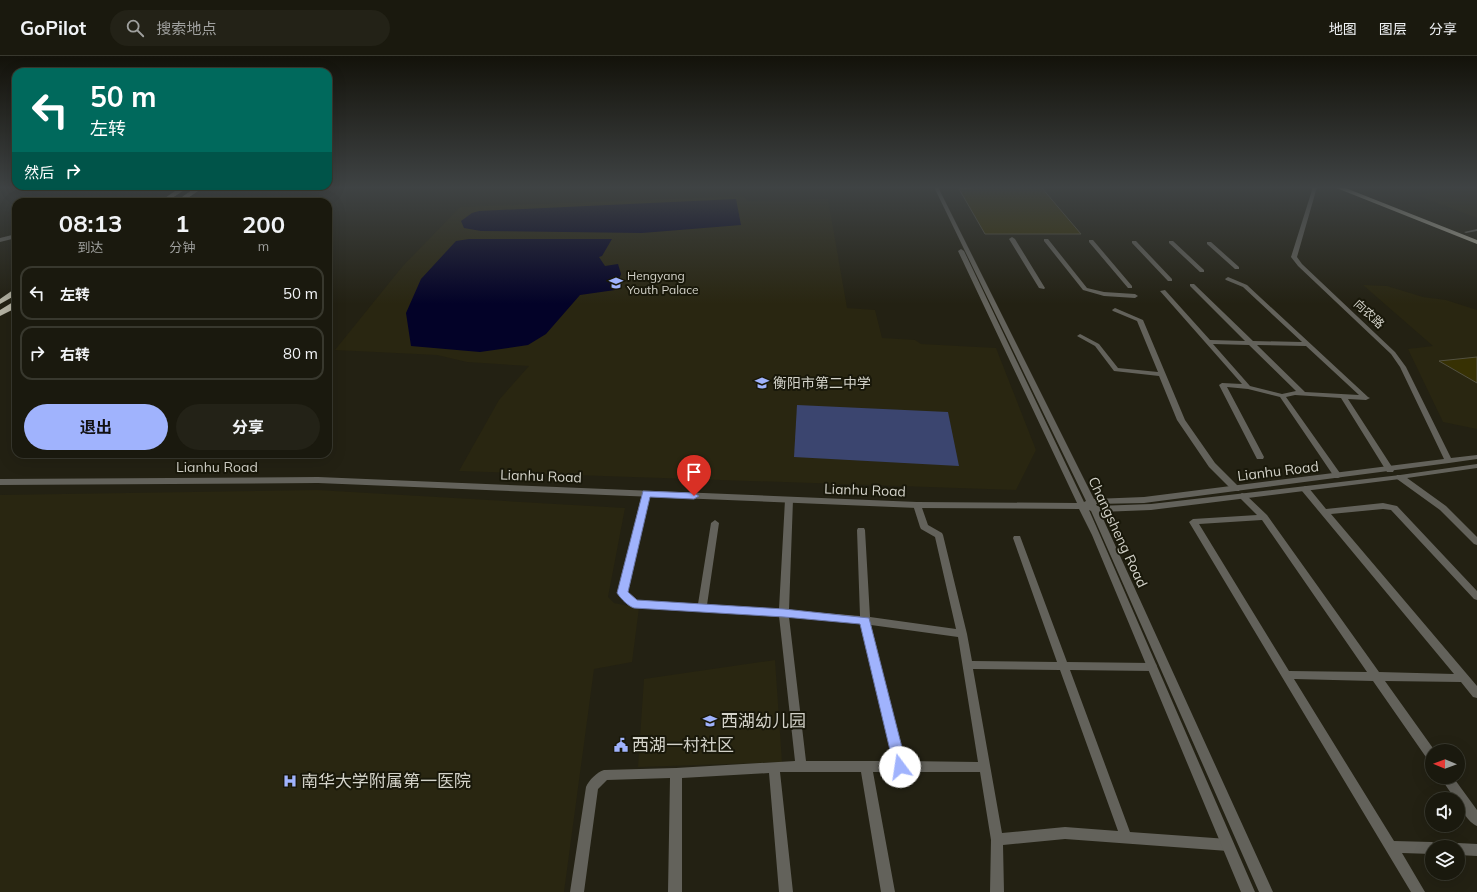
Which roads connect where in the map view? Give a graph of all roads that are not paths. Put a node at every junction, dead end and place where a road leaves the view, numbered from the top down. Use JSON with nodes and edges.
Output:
{"nodes":[{"id":1,"x":949,"y":226,"type":"edge"},
{"id":2,"x":955,"y":226,"type":"edge"},
{"id":3,"x":1304,"y":226,"type":"edge"},
{"id":4,"x":1436,"y":226,"type":"edge"},
{"id":5,"x":1450,"y":226,"type":"edge"},
{"id":6,"x":1477,"y":230,"type":"edge"},
{"id":7,"x":1466,"y":232,"type":"junction"},
{"id":8,"x":1477,"y":236,"type":"edge"},
{"id":9,"x":12,"y":237,"type":"edge"},
{"id":10,"x":1012,"y":239,"type":"dead end"},
{"id":11,"x":0,"y":240,"type":"edge"},
{"id":12,"x":1046,"y":240,"type":"dead end"},
{"id":13,"x":1091,"y":241,"type":"dead end"},
{"id":14,"x":1134,"y":242,"type":"dead end"},
{"id":15,"x":1171,"y":242,"type":"dead end"},
{"id":16,"x":1477,"y":242,"type":"edge"},
{"id":17,"x":1209,"y":243,"type":"dead end"},
{"id":18,"x":1237,"y":268,"type":"dead end"},
{"id":19,"x":1202,"y":271,"type":"dead end"},
{"id":20,"x":1228,"y":279,"type":"dead end"},
{"id":21,"x":1170,"y":280,"type":"dead end"},
{"id":22,"x":1192,"y":285,"type":"dead end"},
{"id":23,"x":1130,"y":287,"type":"dead end"},
{"id":24,"x":1042,"y":288,"type":"dead end"},
{"id":25,"x":1163,"y":291,"type":"dead end"},
{"id":26,"x":12,"y":294,"type":"edge"},
{"id":27,"x":1135,"y":296,"type":"dead end"},
{"id":28,"x":0,"y":302,"type":"edge"},
{"id":29,"x":12,"y":306,"type":"edge"},
{"id":30,"x":1115,"y":310,"type":"dead end"},
{"id":31,"x":0,"y":314,"type":"edge"},
{"id":32,"x":1080,"y":336,"type":"dead end"},
{"id":33,"x":1207,"y":342,"type":"junction"},
{"id":34,"x":1250,"y":343,"type":"junction"},
{"id":35,"x":1306,"y":344,"type":"junction"},
{"id":36,"x":1162,"y":374,"type":"junction"},
{"id":37,"x":1248,"y":387,"type":"junction"},
{"id":38,"x":1302,"y":394,"type":"junction"},
{"id":39,"x":1282,"y":396,"type":"junction"},
{"id":40,"x":1343,"y":396,"type":"junction"},
{"id":41,"x":1260,"y":457,"type":"dead end"},
{"id":42,"x":1477,"y":458,"type":"edge"},
{"id":43,"x":1449,"y":462,"type":"junction"},
{"id":44,"x":1477,"y":466,"type":"edge"},
{"id":45,"x":1390,"y":470,"type":"junction"},
{"id":46,"x":1338,"y":476,"type":"junction"},
{"id":47,"x":1400,"y":477,"type":"junction"},
{"id":48,"x":0,"y":482,"type":"edge"},
{"id":49,"x":1304,"y":488,"type":"junction"},
{"id":50,"x":1239,"y":492,"type":"junction"},
{"id":51,"x":646,"y":494,"type":"junction"},
{"id":52,"x":789,"y":500,"type":"junction"},
{"id":53,"x":917,"y":505,"type":"junction"},
{"id":54,"x":1082,"y":506,"type":"junction"},
{"id":55,"x":1092,"y":506,"type":"junction"},
{"id":56,"x":1324,"y":512,"type":"junction"},
{"id":57,"x":1264,"y":517,"type":"junction"},
{"id":58,"x":715,"y":523,"type":"dead end"},
{"id":59,"x":860,"y":530,"type":"dead end"},
{"id":60,"x":1017,"y":538,"type":"dead end"},
{"id":61,"x":1477,"y":542,"type":"edge"},
{"id":62,"x":1477,"y":597,"type":"edge"},
{"id":63,"x":702,"y":608,"type":"junction"},
{"id":64,"x":784,"y":613,"type":"junction"},
{"id":65,"x":865,"y":620,"type":"junction"},
{"id":66,"x":962,"y":634,"type":"junction"},
{"id":67,"x":967,"y":665,"type":"junction"},
{"id":68,"x":1064,"y":665,"type":"junction"},
{"id":69,"x":1152,"y":667,"type":"junction"},
{"id":70,"x":1286,"y":675,"type":"junction"},
{"id":71,"x":1376,"y":676,"type":"junction"},
{"id":72,"x":1464,"y":678,"type":"junction"},
{"id":73,"x":1477,"y":694,"type":"edge"},
{"id":74,"x":1425,"y":746,"type":"edge"},
{"id":75,"x":801,"y":766,"type":"junction"},
{"id":76,"x":866,"y":767,"type":"junction"},
{"id":77,"x":900,"y":767,"type":"junction"},
{"id":78,"x":985,"y":767,"type":"junction"},
{"id":79,"x":774,"y":768,"type":"junction"},
{"id":80,"x":676,"y":773,"type":"junction"},
{"id":81,"x":1451,"y":784,"type":"edge"},
{"id":82,"x":1477,"y":820,"type":"edge"},
{"id":83,"x":1126,"y":837,"type":"junction"},
{"id":84,"x":997,"y":840,"type":"junction"},
{"id":85,"x":1228,"y":845,"type":"junction"},
{"id":86,"x":1391,"y":847,"type":"junction"},
{"id":87,"x":1425,"y":848,"type":"edge"},
{"id":88,"x":1465,"y":849,"type":"edge"},
{"id":89,"x":1477,"y":850,"type":"edge"},
{"id":90,"x":577,"y":892,"type":"edge"},
{"id":91,"x":675,"y":892,"type":"edge"},
{"id":92,"x":786,"y":892,"type":"edge"},
{"id":93,"x":888,"y":892,"type":"edge"},
{"id":94,"x":997,"y":892,"type":"edge"},
{"id":95,"x":1248,"y":892,"type":"edge"},
{"id":96,"x":1266,"y":892,"type":"edge"},
{"id":97,"x":1418,"y":892,"type":"edge"}],
"edges":[{"from":1,"to":54,"type":"street","name":"Changsheng Road"},
{"from":2,"to":55,"type":"street","name":"Changsheng Road"},
{"from":3,"to":43,"type":"street","name":"向农路"},
{"from":4,"to":16,"type":"highway"},
{"from":5,"to":7,"type":"highway"},
{"from":6,"to":7,"type":"street"},
{"from":7,"to":8,"type":"highway"},
{"from":9,"to":11,"type":"street"},
{"from":10,"to":24,"type":"street"},
{"from":12,"to":27,"type":"street"},
{"from":13,"to":23,"type":"street"},
{"from":14,"to":21,"type":"street"},
{"from":15,"to":19,"type":"street"},
{"from":17,"to":18,"type":"street"},
{"from":20,"to":35,"type":"street"},
{"from":22,"to":34,"type":"street"},
{"from":25,"to":33,"type":"street"},
{"from":26,"to":28,"type":"highway"},
{"from":29,"to":31,"type":"highway"},
{"from":30,"to":36,"type":"street"},
{"from":32,"to":36,"type":"street"},
{"from":33,"to":34,"type":"street"},
{"from":33,"to":37,"type":"street"},
{"from":34,"to":35,"type":"street"},
{"from":34,"to":38,"type":"street"},
{"from":35,"to":40,"type":"street"},
{"from":36,"to":50,"type":"street"},
{"from":37,"to":39,"type":"street"},
{"from":37,"to":41,"type":"street"},
{"from":38,"to":39,"type":"street"},
{"from":38,"to":40,"type":"street"},
{"from":39,"to":46,"type":"street"},
{"from":40,"to":45,"type":"street"},
{"from":42,"to":43,"type":"street","name":"Lianhu Road"},
{"from":43,"to":45,"type":"street","name":"Lianhu Road"},
{"from":44,"to":47,"type":"street","name":"Lianhu Road"},
{"from":45,"to":46,"type":"street","name":"Lianhu Road"},
{"from":46,"to":50,"type":"street","name":"Lianhu Road"},
{"from":47,"to":49,"type":"street","name":"Lianhu Road"},
{"from":47,"to":61,"type":"street"},
{"from":48,"to":51,"type":"street","name":"Lianhu Road"},
{"from":49,"to":50,"type":"street","name":"Lianhu Road"},
{"from":49,"to":56,"type":"street"},
{"from":50,"to":55,"type":"street","name":"Lianhu Road"},
{"from":50,"to":57,"type":"street"},
{"from":51,"to":52,"type":"street","name":"Lianhu Road"},
{"from":51,"to":63,"type":"street"},
{"from":52,"to":53,"type":"street","name":"Lianhu Road"},
{"from":52,"to":64,"type":"street"},
{"from":53,"to":54,"type":"street","name":"Lianhu Road"},
{"from":53,"to":66,"type":"street"},
{"from":54,"to":55,"type":"street","name":"Lianhu Road"},
{"from":54,"to":69,"type":"street","name":"Changsheng Road"},
{"from":55,"to":96,"type":"street","name":"Changsheng Road"},
{"from":56,"to":62,"type":"street"},
{"from":56,"to":72,"type":"street"},
{"from":57,"to":70,"type":"street"},
{"from":57,"to":71,"type":"street"},
{"from":58,"to":63,"type":"street"},
{"from":59,"to":65,"type":"street"},
{"from":60,"to":68,"type":"street"},
{"from":63,"to":64,"type":"street"},
{"from":64,"to":65,"type":"street"},
{"from":64,"to":75,"type":"street"},
{"from":65,"to":66,"type":"street"},
{"from":65,"to":77,"type":"street"},
{"from":66,"to":67,"type":"street"},
{"from":67,"to":68,"type":"street"},
{"from":67,"to":78,"type":"street"},
{"from":68,"to":69,"type":"street"},
{"from":68,"to":83,"type":"street"},
{"from":69,"to":85,"type":"street","name":"Changsheng Road"},
{"from":70,"to":71,"type":"street"},
{"from":70,"to":86,"type":"street"},
{"from":71,"to":72,"type":"street"},
{"from":71,"to":74,"type":"street"},
{"from":72,"to":73,"type":"street"},
{"from":75,"to":76,"type":"street"},
{"from":75,"to":79,"type":"street"},
{"from":76,"to":77,"type":"street"},
{"from":76,"to":93,"type":"street"},
{"from":77,"to":78,"type":"street"},
{"from":78,"to":84,"type":"street"},
{"from":79,"to":80,"type":"street"},
{"from":79,"to":92,"type":"street"},
{"from":80,"to":90,"type":"street"},
{"from":80,"to":91,"type":"street"},
{"from":81,"to":82,"type":"street"},
{"from":83,"to":84,"type":"street"},
{"from":83,"to":85,"type":"street"},
{"from":84,"to":94,"type":"street"},
{"from":85,"to":95,"type":"street","name":"Changsheng Road"},
{"from":86,"to":87,"type":"street"},
{"from":86,"to":97,"type":"street"},
{"from":88,"to":89,"type":"street"}]}
